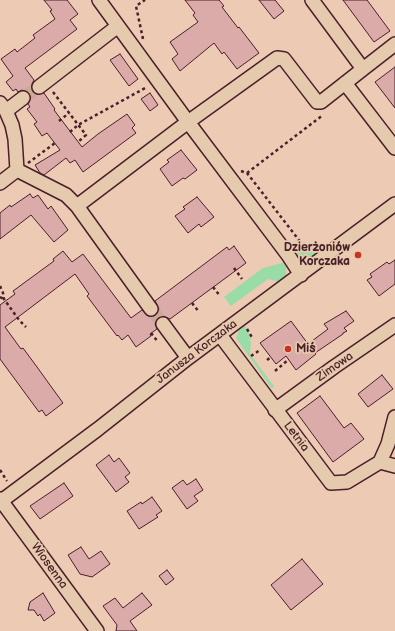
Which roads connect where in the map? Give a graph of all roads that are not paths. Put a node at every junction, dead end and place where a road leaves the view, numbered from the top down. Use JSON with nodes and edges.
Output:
{"nodes":[{"id":1,"x":99,"y":0,"type":"edge"},
{"id":2,"x":312,"y":0,"type":"edge"},
{"id":3,"x":118,"y":26,"type":"junction"},
{"id":4,"x":395,"y":44,"type":"edge"},
{"id":5,"x":363,"y":69,"type":"junction"},
{"id":6,"x":345,"y":83,"type":"junction"},
{"id":7,"x":42,"y":84,"type":"tunnel mouth"},
{"id":8,"x":23,"y":98,"type":"tunnel mouth"},
{"id":9,"x":3,"y":107,"type":"edge"},
{"id":10,"x":188,"y":122,"type":"junction"},
{"id":11,"x":395,"y":148,"type":"edge"},
{"id":12,"x":18,"y":170,"type":"junction"},
{"id":13,"x":0,"y":183,"type":"edge"},
{"id":14,"x":395,"y":204,"type":"edge"},
{"id":15,"x":77,"y":206,"type":"junction"},
{"id":16,"x":301,"y":275,"type":"junction"},
{"id":17,"x":151,"y":309,"type":"tunnel mouth"},
{"id":18,"x":163,"y":324,"type":"tunnel mouth"},
{"id":19,"x":395,"y":325,"type":"edge"},
{"id":20,"x":220,"y":335,"type":"junction"},
{"id":21,"x":188,"y":358,"type":"junction"},
{"id":22,"x":275,"y":410,"type":"junction"},
{"id":23,"x":395,"y":418,"type":"edge"},
{"id":24,"x":380,"y":462,"type":"junction"},
{"id":25,"x":395,"y":466,"type":"edge"},
{"id":26,"x":1,"y":501,"type":"edge"},
{"id":27,"x":97,"y":631,"type":"edge"}],
"edges":[{"from":1,"to":3,"type":"street"},
{"from":2,"to":5,"type":"street"},
{"from":3,"to":7,"type":"street"},
{"from":3,"to":10,"type":"street"},
{"from":4,"to":5,"type":"street"},
{"from":5,"to":6,"type":"street"},
{"from":6,"to":10,"type":"street"},
{"from":6,"to":11,"type":"street"},
{"from":8,"to":9,"type":"street"},
{"from":9,"to":12,"type":"street"},
{"from":10,"to":15,"type":"street"},
{"from":10,"to":16,"type":"street"},
{"from":12,"to":13,"type":"street"},
{"from":12,"to":15,"type":"street"},
{"from":14,"to":16,"type":"street","name":"Janusza Korczaka"},
{"from":15,"to":17,"type":"street"},
{"from":16,"to":20,"type":"street","name":"Janusza Korczaka"},
{"from":18,"to":21,"type":"street"},
{"from":19,"to":22,"type":"street","name":"Zimowa"},
{"from":20,"to":21,"type":"street","name":"Janusza Korczaka"},
{"from":20,"to":22,"type":"street","name":"Letnia"},
{"from":21,"to":26,"type":"street","name":"Janusza Korczaka"},
{"from":22,"to":24,"type":"street","name":"Letnia"},
{"from":23,"to":24,"type":"street"},
{"from":24,"to":25,"type":"street"},
{"from":26,"to":27,"type":"street","name":"Wiosenna"}]}
